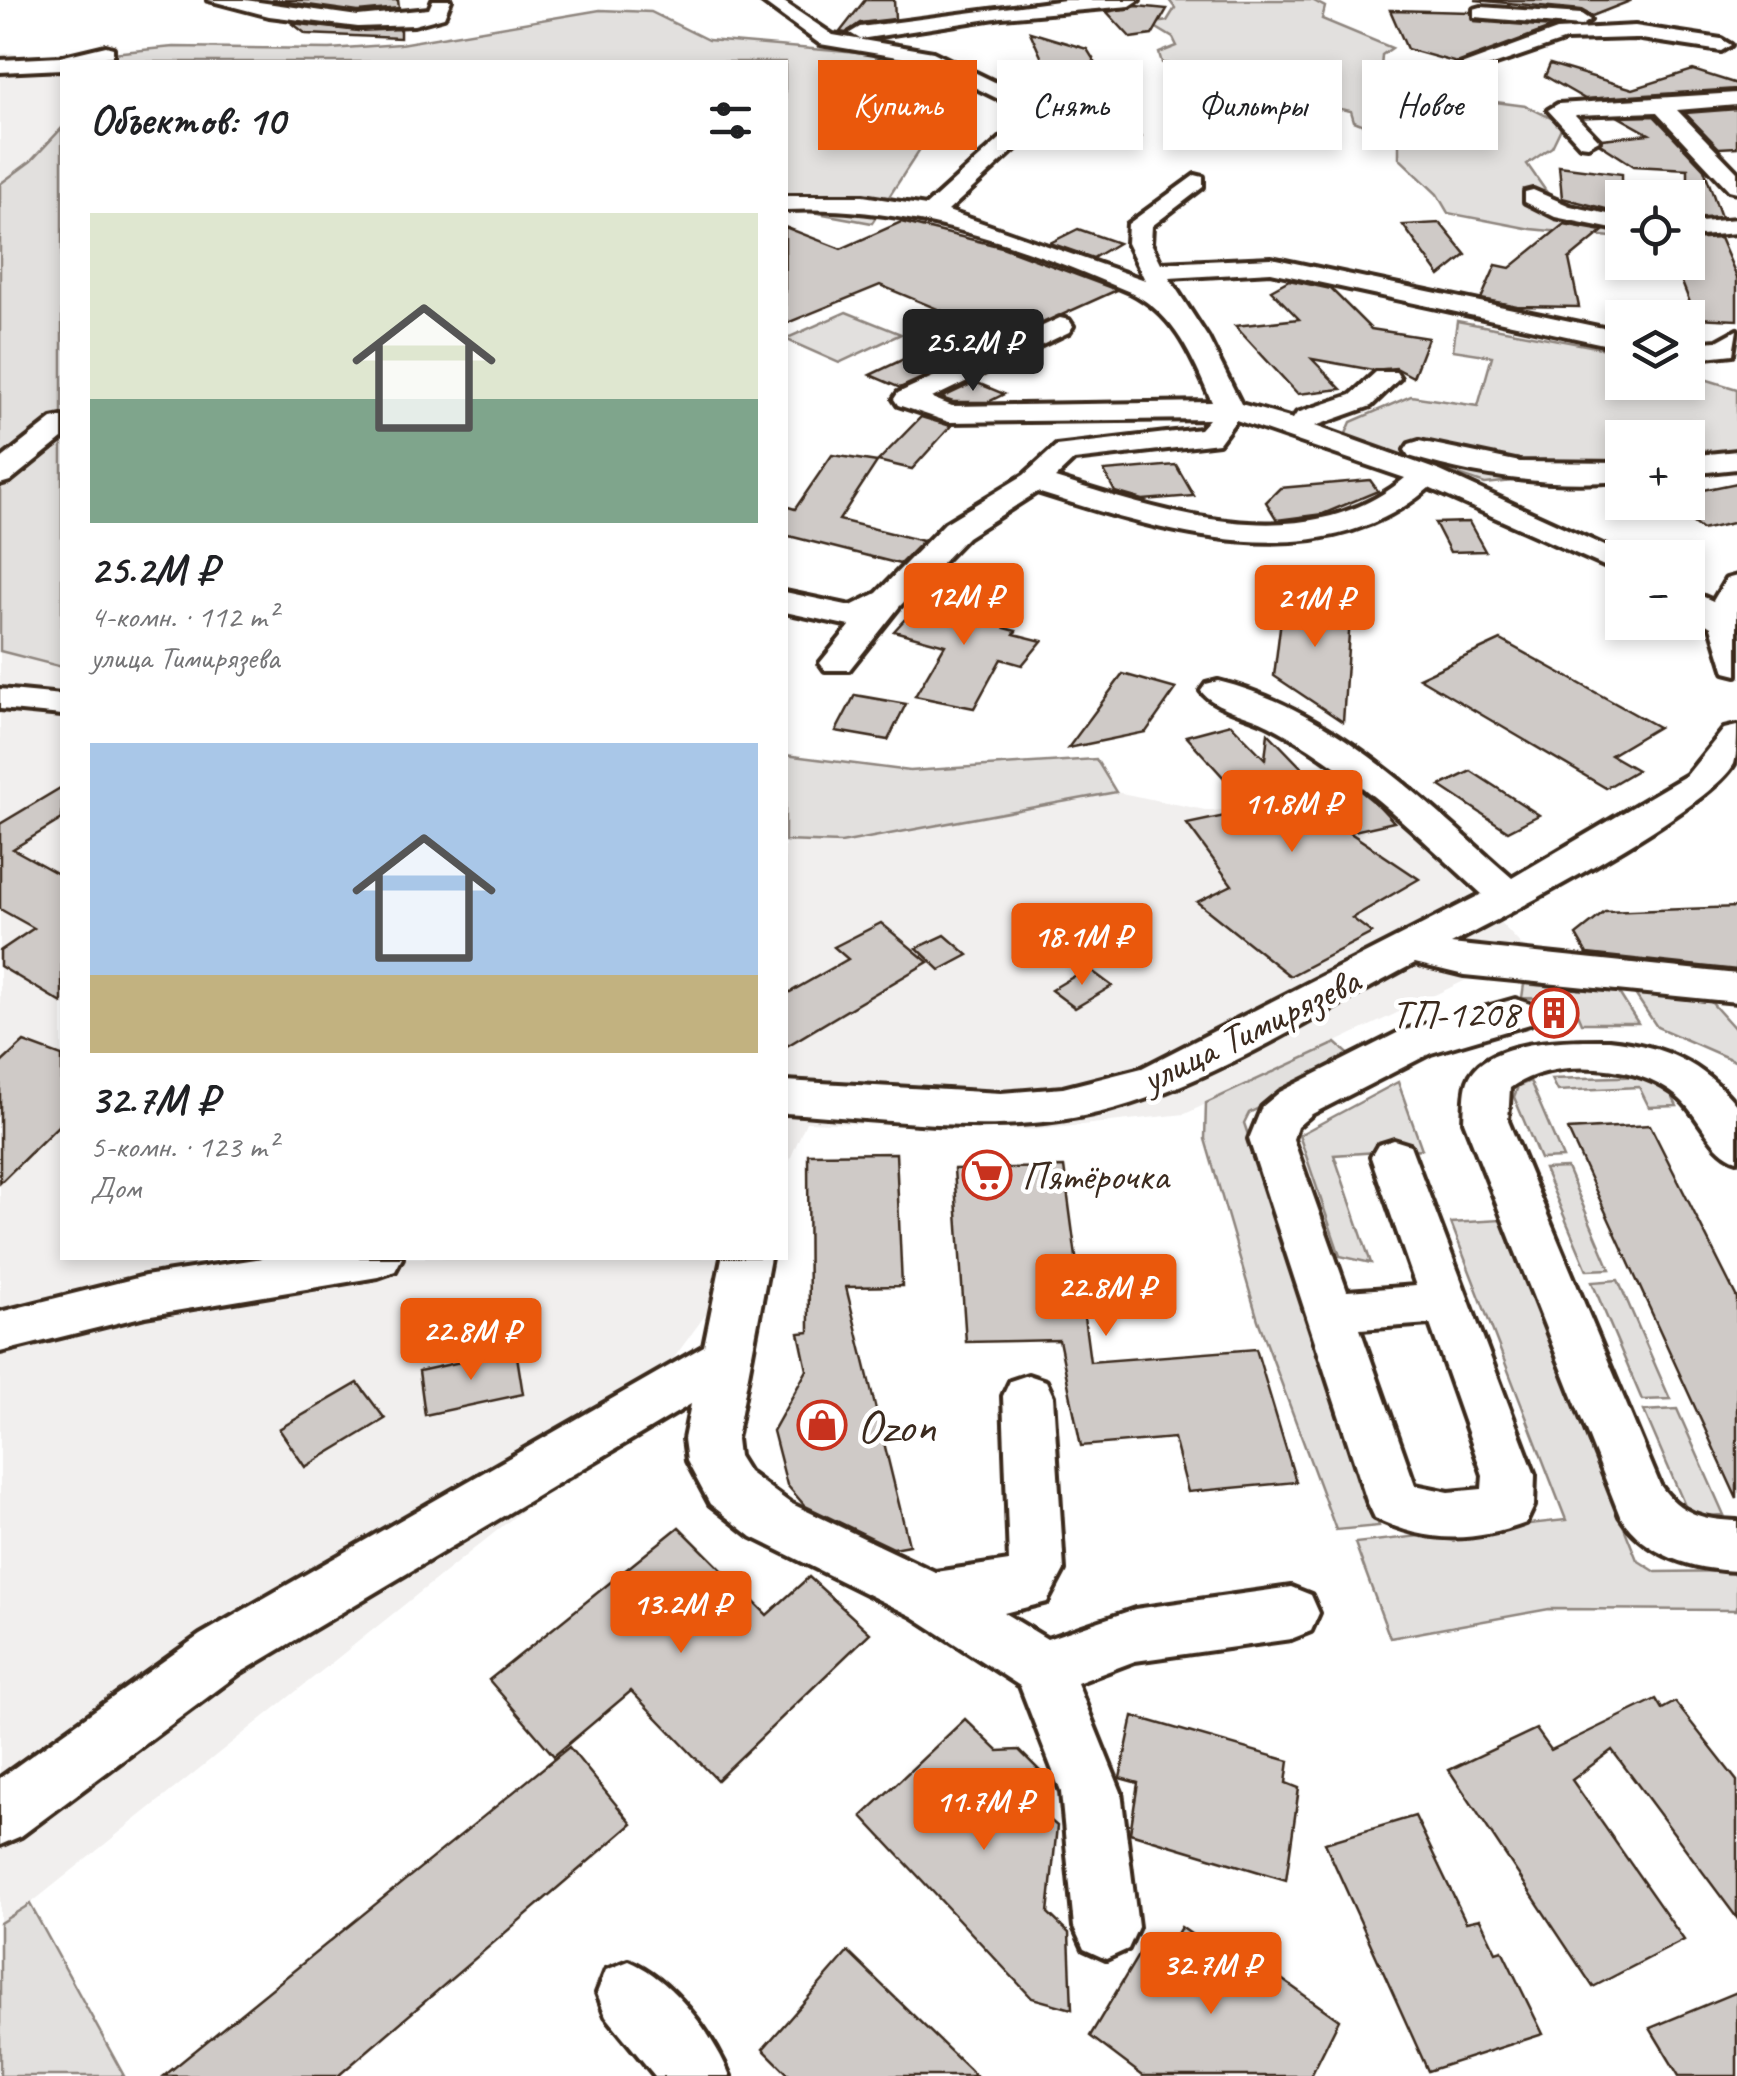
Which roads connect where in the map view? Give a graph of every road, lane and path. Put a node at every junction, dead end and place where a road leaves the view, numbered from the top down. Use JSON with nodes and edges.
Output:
{"nodes":[{"id":1,"x":218,"y":0,"type":"edge"},
{"id":2,"x":442,"y":0,"type":"edge"},
{"id":3,"x":769,"y":0,"type":"edge"},
{"id":4,"x":1130,"y":0,"type":"edge"},
{"id":5,"x":1630,"y":10,"type":"dead end"},
{"id":6,"x":1481,"y":13,"type":"dead end"},
{"id":7,"x":810,"y":25,"type":"junction"},
{"id":8,"x":1737,"y":29,"type":"edge"},
{"id":9,"x":1660,"y":34,"type":"junction"},
{"id":10,"x":1700,"y":34,"type":"junction"},
{"id":11,"x":1729,"y":48,"type":"edge"},
{"id":12,"x":106,"y":52,"type":"dead end"},
{"id":13,"x":75,"y":60,"type":"edge"},
{"id":14,"x":1489,"y":60,"type":"edge"},
{"id":15,"x":60,"y":63,"type":"edge"},
{"id":16,"x":0,"y":66,"type":"edge"},
{"id":17,"x":1737,"y":99,"type":"edge"},
{"id":18,"x":1660,"y":105,"type":"junction"},
{"id":19,"x":1588,"y":140,"type":"dead end"},
{"id":20,"x":1195,"y":182,"type":"dead end"},
{"id":21,"x":1737,"y":185,"type":"edge"},
{"id":22,"x":1534,"y":197,"type":"dead end"},
{"id":23,"x":788,"y":203,"type":"edge"},
{"id":24,"x":932,"y":212,"type":"junction"},
{"id":25,"x":1605,"y":221,"type":"edge"},
{"id":26,"x":1737,"y":226,"type":"edge"},
{"id":27,"x":1705,"y":229,"type":"edge"},
{"id":28,"x":1153,"y":271,"type":"junction"},
{"id":29,"x":1169,"y":304,"type":"junction"},
{"id":30,"x":1060,"y":326,"type":"dead end"},
{"id":31,"x":1605,"y":336,"type":"edge"},
{"id":32,"x":1737,"y":338,"type":"edge"},
{"id":33,"x":1705,"y":350,"type":"edge"},
{"id":34,"x":1386,"y":378,"type":"dead end"},
{"id":35,"x":1230,"y":410,"type":"junction"},
{"id":36,"x":1301,"y":422,"type":"junction"},
{"id":37,"x":60,"y":427,"type":"edge"},
{"id":38,"x":1737,"y":460,"type":"edge"},
{"id":39,"x":1705,"y":463,"type":"edge"},
{"id":40,"x":1605,"y":471,"type":"edge"},
{"id":41,"x":0,"y":475,"type":"edge"},
{"id":42,"x":1426,"y":476,"type":"junction"},
{"id":43,"x":1034,"y":482,"type":"junction"},
{"id":44,"x":1605,"y":556,"type":"edge"},
{"id":45,"x":1737,"y":586,"type":"edge"},
{"id":46,"x":888,"y":600,"type":"junction"},
{"id":47,"x":788,"y":603,"type":"edge"},
{"id":48,"x":1705,"y":610,"type":"edge"},
{"id":49,"x":1726,"y":622,"type":"junction"},
{"id":50,"x":838,"y":663,"type":"dead end"},
{"id":51,"x":1737,"y":665,"type":"edge"},
{"id":52,"x":1218,"y":691,"type":"dead end"},
{"id":53,"x":9,"y":698,"type":"edge"},
{"id":54,"x":60,"y":705,"type":"edge"},
{"id":55,"x":1737,"y":737,"type":"edge"},
{"id":56,"x":1509,"y":897,"type":"junction"},
{"id":57,"x":1412,"y":948,"type":"junction"},
{"id":58,"x":1464,"y":960,"type":"junction"},
{"id":59,"x":1737,"y":988,"type":"edge"},
{"id":60,"x":1515,"y":1014,"type":"junction"},
{"id":61,"x":1554,"y":1056,"type":"junction"},
{"id":62,"x":788,"y":1097,"type":"edge"},
{"id":63,"x":1737,"y":1143,"type":"edge"},
{"id":64,"x":1394,"y":1157,"type":"dead end"},
{"id":65,"x":366,"y":1260,"type":"edge"},
{"id":66,"x":746,"y":1260,"type":"edge"},
{"id":67,"x":1447,"y":1303,"type":"junction"},
{"id":68,"x":1327,"y":1312,"type":"junction"},
{"id":69,"x":0,"y":1332,"type":"edge"},
{"id":70,"x":725,"y":1359,"type":"junction"},
{"id":71,"x":1028,"y":1396,"type":"dead end"},
{"id":72,"x":1737,"y":1546,"type":"edge"},
{"id":73,"x":932,"y":1598,"type":"junction"},
{"id":74,"x":1291,"y":1613,"type":"dead end"},
{"id":75,"x":1042,"y":1668,"type":"junction"},
{"id":76,"x":0,"y":1815,"type":"edge"},
{"id":77,"x":1106,"y":1927,"type":"dead end"},
{"id":78,"x":629,"y":1993,"type":"dead end"},
{"id":79,"x":697,"y":2076,"type":"edge"}],
"edges":[{"from":1,"to":2,"type":"street"},
{"from":3,"to":7,"type":"street"},
{"from":4,"to":7,"type":"street"},
{"from":5,"to":10,"type":"street"},
{"from":6,"to":9,"type":"street"},
{"from":7,"to":24,"type":"street"},
{"from":8,"to":10,"type":"street"},
{"from":9,"to":11,"type":"street"},
{"from":9,"to":14,"type":"street"},
{"from":10,"to":11,"type":"street"},
{"from":12,"to":13,"type":"street"},
{"from":15,"to":16,"type":"street"},
{"from":17,"to":18,"type":"street"},
{"from":18,"to":19,"type":"street"},
{"from":18,"to":21,"type":"street"},
{"from":20,"to":28,"type":"street"},
{"from":22,"to":25,"type":"street"},
{"from":23,"to":24,"type":"street"},
{"from":24,"to":29,"type":"street"},
{"from":26,"to":27,"type":"street"},
{"from":28,"to":29,"type":"street"},
{"from":28,"to":31,"type":"street"},
{"from":29,"to":35,"type":"street"},
{"from":30,"to":35,"type":"street"},
{"from":32,"to":33,"type":"street"},
{"from":34,"to":36,"type":"street"},
{"from":35,"to":36,"type":"street"},
{"from":35,"to":43,"type":"street"},
{"from":36,"to":40,"type":"street"},
{"from":36,"to":42,"type":"street"},
{"from":37,"to":41,"type":"street"},
{"from":38,"to":39,"type":"street"},
{"from":42,"to":43,"type":"street"},
{"from":42,"to":44,"type":"street"},
{"from":43,"to":46,"type":"street"},
{"from":45,"to":49,"type":"street"},
{"from":46,"to":47,"type":"street"},
{"from":46,"to":50,"type":"street"},
{"from":48,"to":49,"type":"street"},
{"from":49,"to":51,"type":"street"},
{"from":52,"to":56,"type":"street"},
{"from":53,"to":54,"type":"street"},
{"from":55,"to":56,"type":"street","name":"улица Тимирязева"},
{"from":56,"to":57,"type":"street","name":"улица Тимирязева"},
{"from":57,"to":58,"type":"street"},
{"from":57,"to":62,"type":"street","name":"улица Тимирязева"},
{"from":58,"to":59,"type":"street"},
{"from":58,"to":60,"type":"street"},
{"from":60,"to":61,"type":"street"},
{"from":60,"to":68,"type":"street"},
{"from":61,"to":63,"type":"street"},
{"from":61,"to":72,"type":"street"},
{"from":64,"to":67,"type":"street"},
{"from":65,"to":69,"type":"street"},
{"from":66,"to":70,"type":"street"},
{"from":67,"to":68,"type":"street"},
{"from":67,"to":68,"type":"street"},
{"from":70,"to":73,"type":"street"},
{"from":70,"to":76,"type":"street"},
{"from":71,"to":73,"type":"street"},
{"from":73,"to":75,"type":"street"},
{"from":74,"to":75,"type":"street"},
{"from":75,"to":77,"type":"street"},
{"from":78,"to":79,"type":"street"}]}
